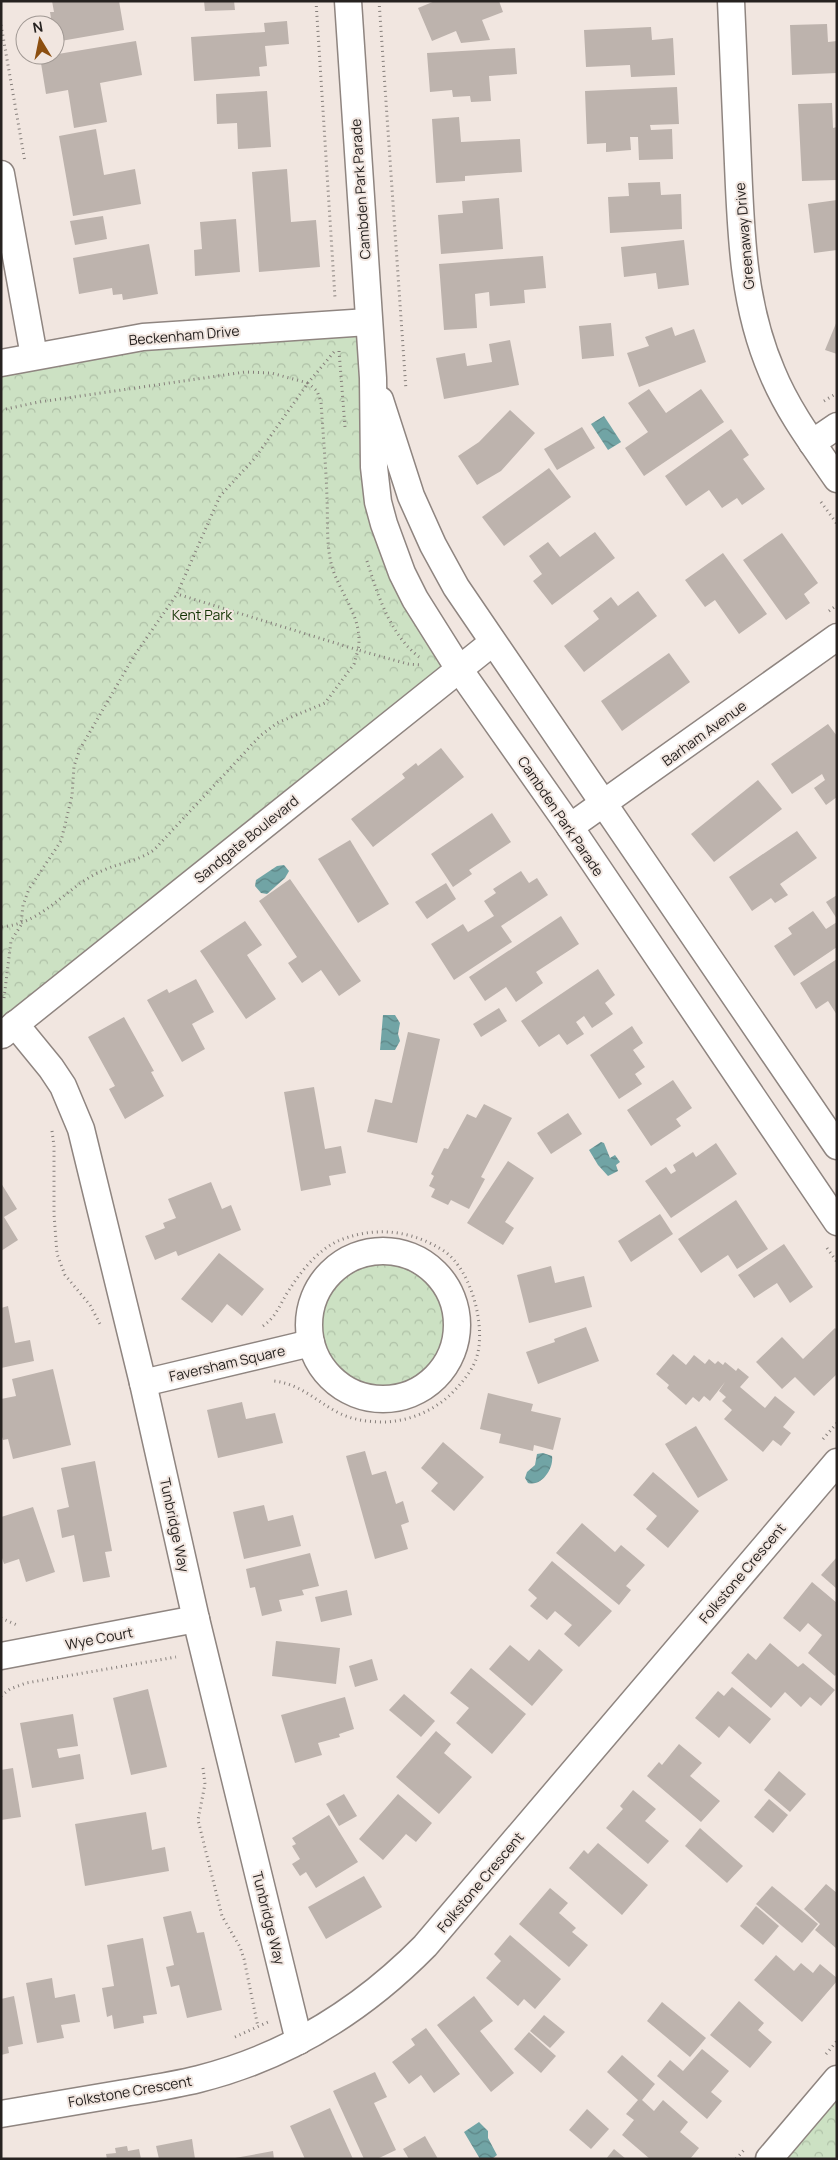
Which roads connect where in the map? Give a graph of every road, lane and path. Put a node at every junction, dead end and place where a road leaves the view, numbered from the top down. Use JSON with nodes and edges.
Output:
{"nodes":[{"id":1,"x":316,"y":1,"type":"edge"},
{"id":2,"x":348,"y":1,"type":"edge"},
{"id":3,"x":379,"y":1,"type":"edge"},
{"id":4,"x":731,"y":1,"type":"edge"},
{"id":5,"x":1,"y":174,"type":"edge"},
{"id":6,"x":335,"y":306,"type":"dead end"},
{"id":7,"x":368,"y":322,"type":"junction"},
{"id":8,"x":339,"y":345,"type":"dead end"},
{"id":9,"x":34,"y":356,"type":"junction"},
{"id":10,"x":1,"y":363,"type":"edge"},
{"id":11,"x":373,"y":378,"type":"junction"},
{"id":12,"x":308,"y":383,"type":"junction"},
{"id":13,"x":837,"y":392,"type":"edge"},
{"id":14,"x":407,"y":395,"type":"dead end"},
{"id":15,"x":819,"y":404,"type":"dead end"},
{"id":16,"x":1,"y":410,"type":"edge"},
{"id":17,"x":837,"y":426,"type":"edge"},
{"id":18,"x":812,"y":443,"type":"junction"},
{"id":19,"x":837,"y":479,"type":"edge"},
{"id":20,"x":177,"y":594,"type":"junction"},
{"id":21,"x":837,"y":637,"type":"edge"},
{"id":22,"x":492,"y":644,"type":"junction"},
{"id":23,"x":358,"y":650,"type":"junction"},
{"id":24,"x":429,"y":665,"type":"dead end"},
{"id":25,"x":459,"y":669,"type":"junction"},
{"id":26,"x":604,"y":804,"type":"junction"},
{"id":27,"x":570,"y":827,"type":"junction"},
{"id":28,"x":21,"y":925,"type":"junction"},
{"id":29,"x":1,"y":927,"type":"edge"},
{"id":30,"x":1,"y":1000,"type":"edge"},
{"id":31,"x":8,"y":1030,"type":"edge"},
{"id":32,"x":50,"y":1125,"type":"dead end"},
{"id":33,"x":837,"y":1146,"type":"edge"},
{"id":34,"x":837,"y":1222,"type":"edge"},
{"id":35,"x":261,"y":1327,"type":"dead end"},
{"id":36,"x":102,"y":1334,"type":"dead end"},
{"id":37,"x":311,"y":1344,"type":"junction"},
{"id":38,"x":265,"y":1382,"type":"dead end"},
{"id":39,"x":144,"y":1383,"type":"junction"},
{"id":40,"x":837,"y":1462,"type":"edge"},
{"id":41,"x":196,"y":1619,"type":"junction"},
{"id":42,"x":175,"y":1652,"type":"dead end"},
{"id":43,"x":1,"y":1656,"type":"edge"},
{"id":44,"x":176,"y":1657,"type":"junction"},
{"id":45,"x":178,"y":1666,"type":"dead end"},
{"id":46,"x":1,"y":1696,"type":"edge"},
{"id":47,"x":203,"y":1767,"type":"dead end"},
{"id":48,"x":258,"y":2027,"type":"dead end"},
{"id":49,"x":300,"y":2041,"type":"junction"},
{"id":50,"x":837,"y":2079,"type":"edge"},
{"id":51,"x":1,"y":2114,"type":"edge"},
{"id":52,"x":769,"y":2159,"type":"edge"}],
"edges":[{"from":1,"to":6,"type":"path"},
{"from":2,"to":7,"type":"street","name":"Cambden Park Parade"},
{"from":3,"to":14,"type":"path"},
{"from":4,"to":18,"type":"street","name":"Greenaway Drive"},
{"from":5,"to":9,"type":"street"},
{"from":7,"to":9,"type":"street","name":"Beckenham Drive"},
{"from":7,"to":11,"type":"street","name":"Cambden Park Parade"},
{"from":8,"to":12,"type":"path"},
{"from":9,"to":10,"type":"street","name":"Beckenham Drive"},
{"from":11,"to":22,"type":"street","name":"Cambden Park Parade"},
{"from":11,"to":25,"type":"street","name":"Cambden Park Parade"},
{"from":12,"to":16,"type":"path"},
{"from":12,"to":20,"type":"path"},
{"from":12,"to":23,"type":"path"},
{"from":13,"to":15,"type":"path"},
{"from":17,"to":18,"type":"street"},
{"from":18,"to":19,"type":"street","name":"Greenaway Drive"},
{"from":20,"to":23,"type":"path"},
{"from":20,"to":28,"type":"path"},
{"from":21,"to":26,"type":"street","name":"Barham Avenue"},
{"from":22,"to":25,"type":"street","name":"Sandgate Boulevard"},
{"from":22,"to":26,"type":"street","name":"Cambden Park Parade"},
{"from":23,"to":24,"type":"path"},
{"from":23,"to":28,"type":"path"},
{"from":25,"to":27,"type":"street","name":"Cambden Park Parade"},
{"from":25,"to":31,"type":"street","name":"Sandgate Boulevard"},
{"from":26,"to":27,"type":"street","name":"Barham Avenue"},
{"from":26,"to":33,"type":"street","name":"Cambden Park Parade"},
{"from":27,"to":34,"type":"street","name":"Cambden Park Parade"},
{"from":28,"to":29,"type":"path"},
{"from":28,"to":30,"type":"path"},
{"from":31,"to":39,"type":"street","name":"Tunbridge Way"},
{"from":32,"to":36,"type":"path"},
{"from":35,"to":38,"type":"path"},
{"from":37,"to":37,"type":"street"},
{"from":37,"to":39,"type":"street","name":"Faversham Square"},
{"from":39,"to":41,"type":"street","name":"Tunbridge Way"},
{"from":40,"to":49,"type":"street","name":"Folkstone Crescent"},
{"from":41,"to":43,"type":"street","name":"Wye Court"},
{"from":41,"to":49,"type":"street","name":"Tunbridge Way"},
{"from":42,"to":44,"type":"path"},
{"from":44,"to":45,"type":"path"},
{"from":44,"to":46,"type":"path"},
{"from":47,"to":48,"type":"path"},
{"from":49,"to":51,"type":"street","name":"Folkstone Crescent"},
{"from":50,"to":52,"type":"street"}]}
